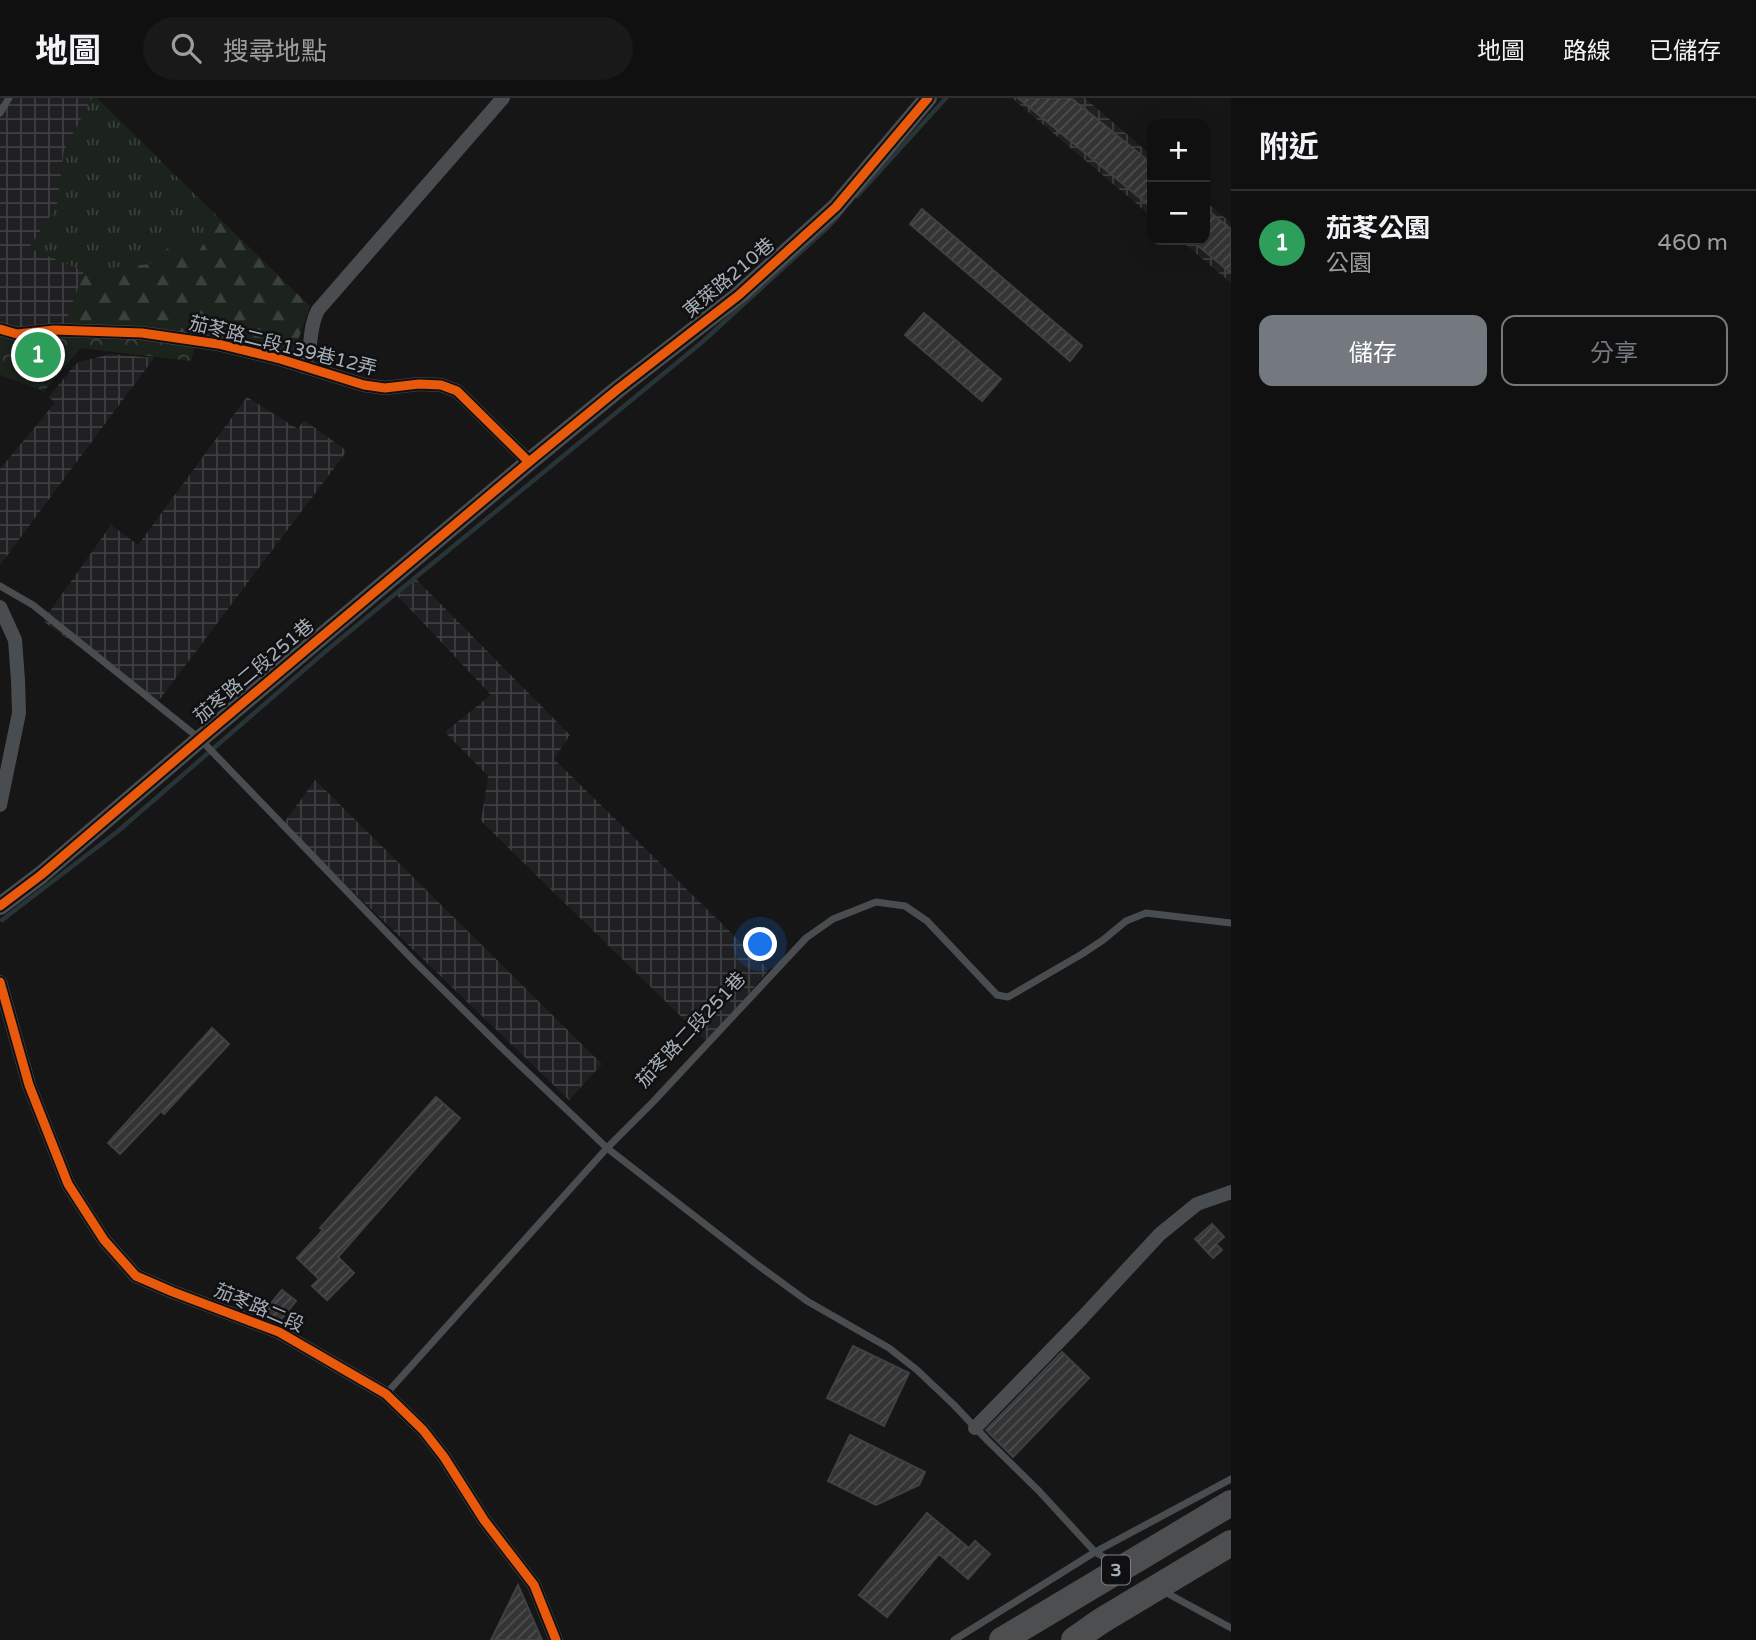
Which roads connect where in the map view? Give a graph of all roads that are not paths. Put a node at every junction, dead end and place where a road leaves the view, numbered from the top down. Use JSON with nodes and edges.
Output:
{"nodes":[{"id":1,"x":9,"y":98,"type":"edge"},
{"id":2,"x":503,"y":98,"type":"edge"},
{"id":3,"x":928,"y":98,"type":"edge"},
{"id":4,"x":0,"y":113,"type":"edge"},
{"id":5,"x":0,"y":329,"type":"edge"},
{"id":6,"x":304,"y":367,"type":"junction"},
{"id":7,"x":529,"y":462,"type":"junction"},
{"id":8,"x":0,"y":586,"type":"edge"},
{"id":9,"x":0,"y":607,"type":"edge"},
{"id":10,"x":200,"y":739,"type":"junction"},
{"id":11,"x":0,"y":805,"type":"edge"},
{"id":12,"x":0,"y":906,"type":"edge"},
{"id":13,"x":1231,"y":923,"type":"edge"},
{"id":14,"x":0,"y":982,"type":"edge"},
{"id":15,"x":607,"y":1148,"type":"junction"},
{"id":16,"x":1231,"y":1192,"type":"edge"},
{"id":17,"x":386,"y":1394,"type":"junction"},
{"id":18,"x":975,"y":1428,"type":"junction"},
{"id":19,"x":1231,"y":1479,"type":"edge"},
{"id":20,"x":1231,"y":1503,"type":"edge"},
{"id":21,"x":1231,"y":1543,"type":"edge"},
{"id":22,"x":1095,"y":1552,"type":"junction"},
{"id":23,"x":1127,"y":1570,"type":"dead end"},
{"id":24,"x":1148,"y":1583,"type":"dead end"},
{"id":25,"x":1231,"y":1628,"type":"edge"},
{"id":26,"x":556,"y":1640,"type":"edge"},
{"id":27,"x":954,"y":1640,"type":"edge"},
{"id":28,"x":1002,"y":1640,"type":"edge"},
{"id":29,"x":1074,"y":1640,"type":"edge"}],
"edges":[{"from":1,"to":4,"type":"lane"},
{"from":2,"to":6,"type":"street"},
{"from":3,"to":7,"type":"street","name":"東萊路210巷"},
{"from":5,"to":6,"type":"street","name":"茄苳路二段139巷12弄"},
{"from":6,"to":7,"type":"street","name":"茄苳路二段139巷12弄"},
{"from":7,"to":10,"type":"street","name":"茄苳路二段251巷"},
{"from":8,"to":10,"type":"lane"},
{"from":9,"to":11,"type":"street"},
{"from":10,"to":12,"type":"street","name":"茄苳路二段251巷"},
{"from":10,"to":15,"type":"lane"},
{"from":13,"to":15,"type":"lane","name":"茄苳路二段251巷"},
{"from":14,"to":17,"type":"street","name":"茄苳路二段"},
{"from":15,"to":17,"type":"lane","name":"茄苳路二段251巷"},
{"from":15,"to":18,"type":"lane"},
{"from":16,"to":18,"type":"street"},
{"from":17,"to":26,"type":"street","name":"茄苳路二段"},
{"from":18,"to":22,"type":"lane"},
{"from":19,"to":22,"type":"lane"},
{"from":20,"to":28,"type":"highway","number":"3"},
{"from":21,"to":29,"type":"highway","number":"3"},
{"from":22,"to":23,"type":"lane"},
{"from":22,"to":27,"type":"lane"},
{"from":24,"to":25,"type":"lane"}]}
